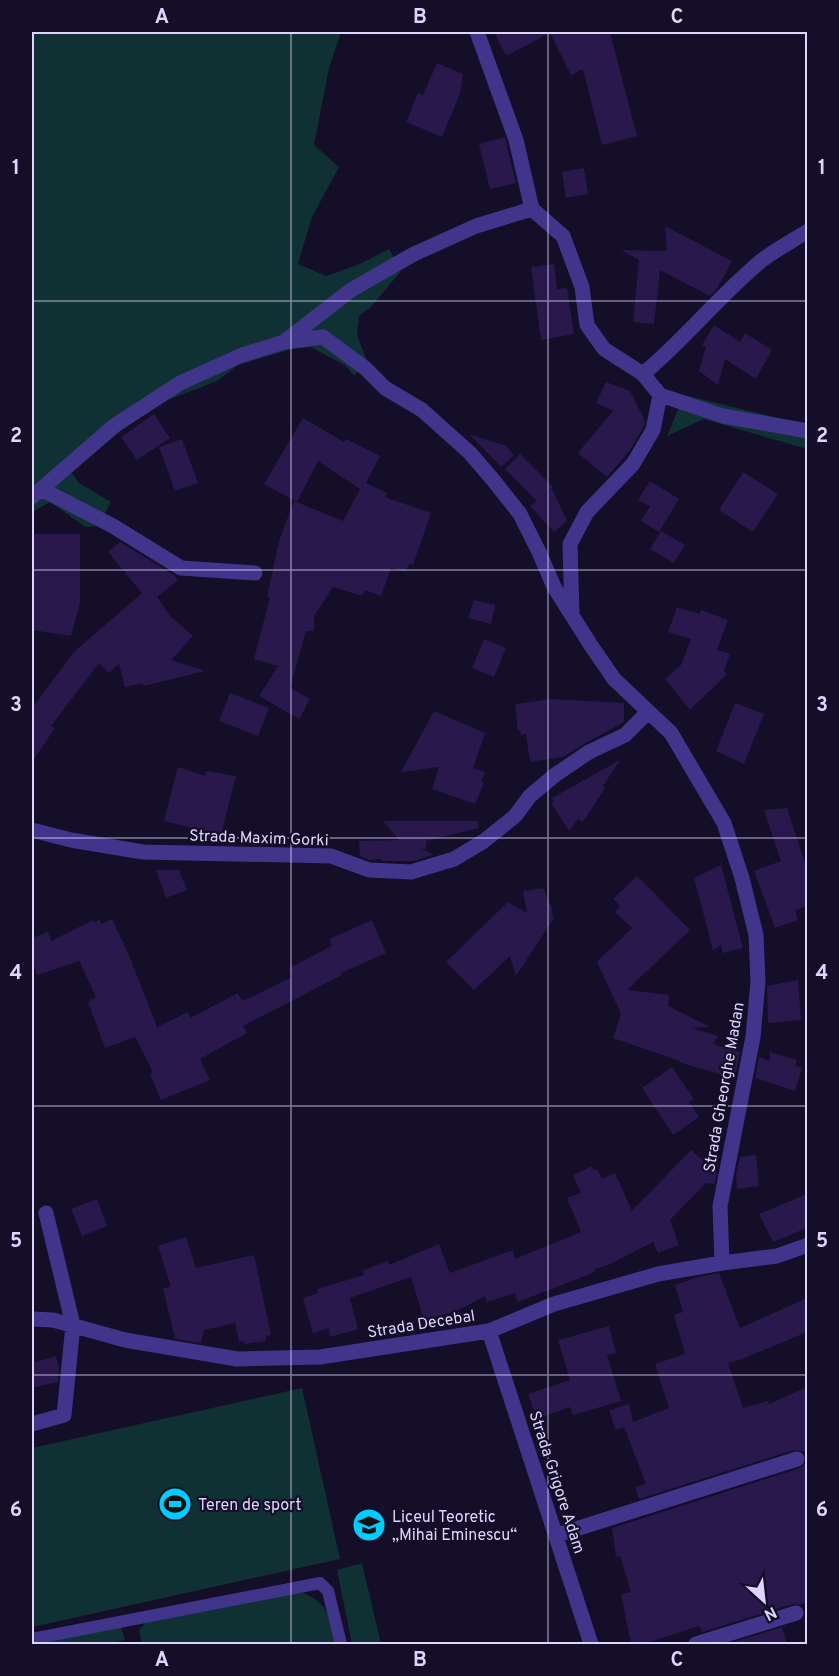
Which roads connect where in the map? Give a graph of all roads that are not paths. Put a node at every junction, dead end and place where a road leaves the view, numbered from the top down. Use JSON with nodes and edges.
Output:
{"nodes":[{"id":1,"x":477,"y":32,"type":"edge"},
{"id":2,"x":532,"y":209,"type":"junction"},
{"id":3,"x":807,"y":231,"type":"edge"},
{"id":4,"x":284,"y":342,"type":"junction"},
{"id":5,"x":643,"y":374,"type":"junction"},
{"id":6,"x":660,"y":395,"type":"junction"},
{"id":7,"x":807,"y":431,"type":"edge"},
{"id":8,"x":36,"y":493,"type":"edge"},
{"id":9,"x":255,"y":573,"type":"dead end"},
{"id":10,"x":572,"y":614,"type":"junction"},
{"id":11,"x":647,"y":713,"type":"junction"},
{"id":12,"x":32,"y":830,"type":"edge"},
{"id":13,"x":46,"y":1213,"type":"dead end"},
{"id":14,"x":807,"y":1245,"type":"edge"},
{"id":15,"x":722,"y":1263,"type":"junction"},
{"id":16,"x":32,"y":1319,"type":"edge"},
{"id":17,"x":73,"y":1325,"type":"junction"},
{"id":18,"x":489,"y":1331,"type":"junction"},
{"id":19,"x":32,"y":1424,"type":"edge"},
{"id":20,"x":797,"y":1459,"type":"dead end"},
{"id":21,"x":556,"y":1535,"type":"junction"},
{"id":22,"x":796,"y":1613,"type":"dead end"},
{"id":23,"x":32,"y":1639,"type":"edge"},
{"id":24,"x":341,"y":1644,"type":"edge"},
{"id":25,"x":591,"y":1644,"type":"edge"},
{"id":26,"x":696,"y":1644,"type":"edge"}],
"edges":[{"from":1,"to":2,"type":"street"},
{"from":2,"to":4,"type":"street"},
{"from":2,"to":5,"type":"street"},
{"from":3,"to":5,"type":"street"},
{"from":4,"to":8,"type":"street"},
{"from":4,"to":10,"type":"street","name":"Strada Gheorghe Madan"},
{"from":5,"to":6,"type":"street"},
{"from":6,"to":7,"type":"street"},
{"from":6,"to":10,"type":"street"},
{"from":8,"to":9,"type":"street"},
{"from":10,"to":11,"type":"street","name":"Strada Gheorghe Madan"},
{"from":11,"to":12,"type":"street","name":"Strada Maxim Gorki"},
{"from":11,"to":15,"type":"street","name":"Strada Gheorghe Madan"},
{"from":13,"to":17,"type":"street"},
{"from":14,"to":15,"type":"street","name":"Strada Decebal"},
{"from":15,"to":18,"type":"street","name":"Strada Decebal"},
{"from":16,"to":17,"type":"street","name":"Strada Decebal"},
{"from":17,"to":18,"type":"street","name":"Strada Decebal"},
{"from":17,"to":19,"type":"street"},
{"from":18,"to":21,"type":"street","name":"Strada Grigore Adam"},
{"from":20,"to":21,"type":"street"},
{"from":21,"to":25,"type":"street","name":"Strada Grigore Adam"},
{"from":22,"to":26,"type":"street"},
{"from":23,"to":24,"type":"lane"}]}
